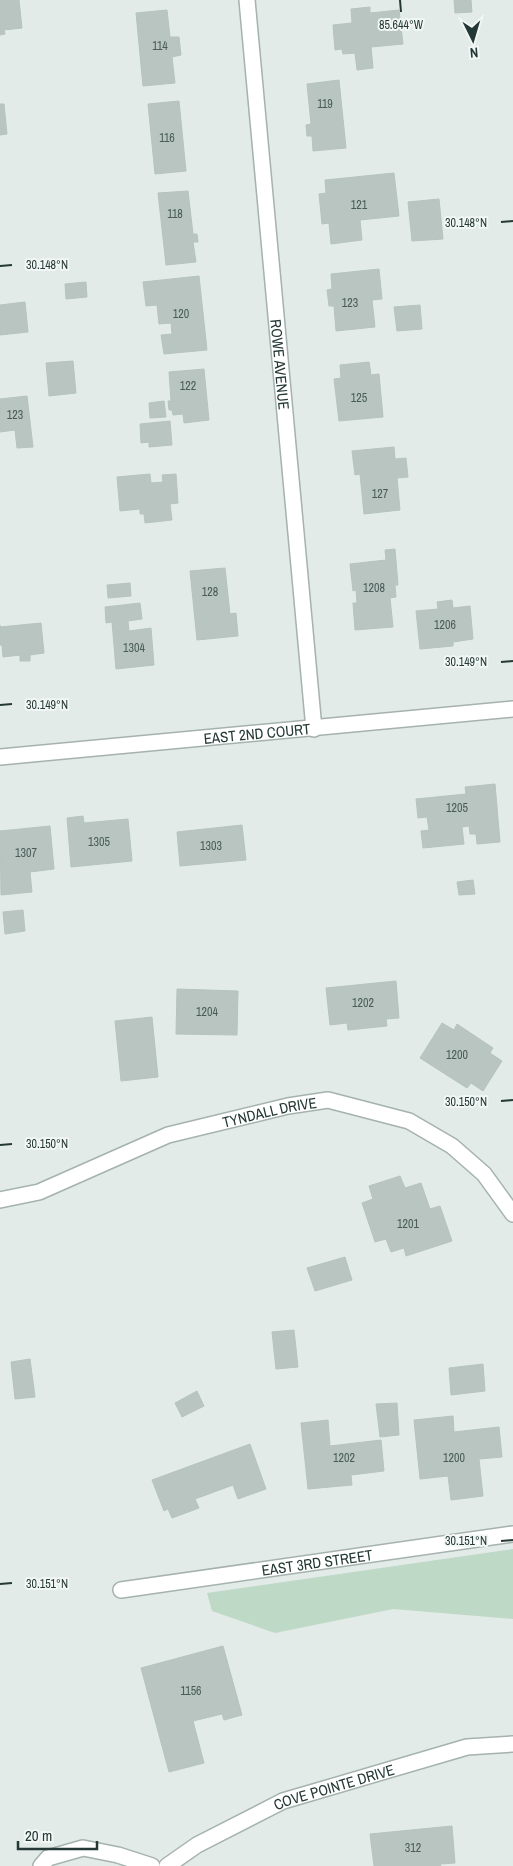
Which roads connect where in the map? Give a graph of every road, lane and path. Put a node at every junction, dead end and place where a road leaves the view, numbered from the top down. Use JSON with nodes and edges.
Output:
{"nodes":[{"id":1,"x":247,"y":0,"type":"edge"},
{"id":2,"x":513,"y":709,"type":"edge"},
{"id":3,"x":314,"y":729,"type":"junction"},
{"id":4,"x":0,"y":757,"type":"edge"},
{"id":5,"x":0,"y":1200,"type":"edge"},
{"id":6,"x":513,"y":1214,"type":"edge"},
{"id":7,"x":513,"y":1534,"type":"edge"},
{"id":8,"x":121,"y":1590,"type":"dead end"},
{"id":9,"x":513,"y":1744,"type":"edge"},
{"id":10,"x":41,"y":1866,"type":"edge"},
{"id":11,"x":152,"y":1866,"type":"edge"},
{"id":12,"x":168,"y":1866,"type":"edge"}],
"edges":[{"from":1,"to":3,"type":"street","name":"ROWE AVENUE"},
{"from":2,"to":3,"type":"street","name":"EAST 2ND COURT"},
{"from":3,"to":4,"type":"street","name":"EAST 2ND COURT"},
{"from":5,"to":6,"type":"street","name":"TYNDALL DRIVE"},
{"from":7,"to":8,"type":"street","name":"EAST 3RD STREET"},
{"from":9,"to":12,"type":"street","name":"COVE POINTE DRIVE"},
{"from":10,"to":11,"type":"street"}]}
